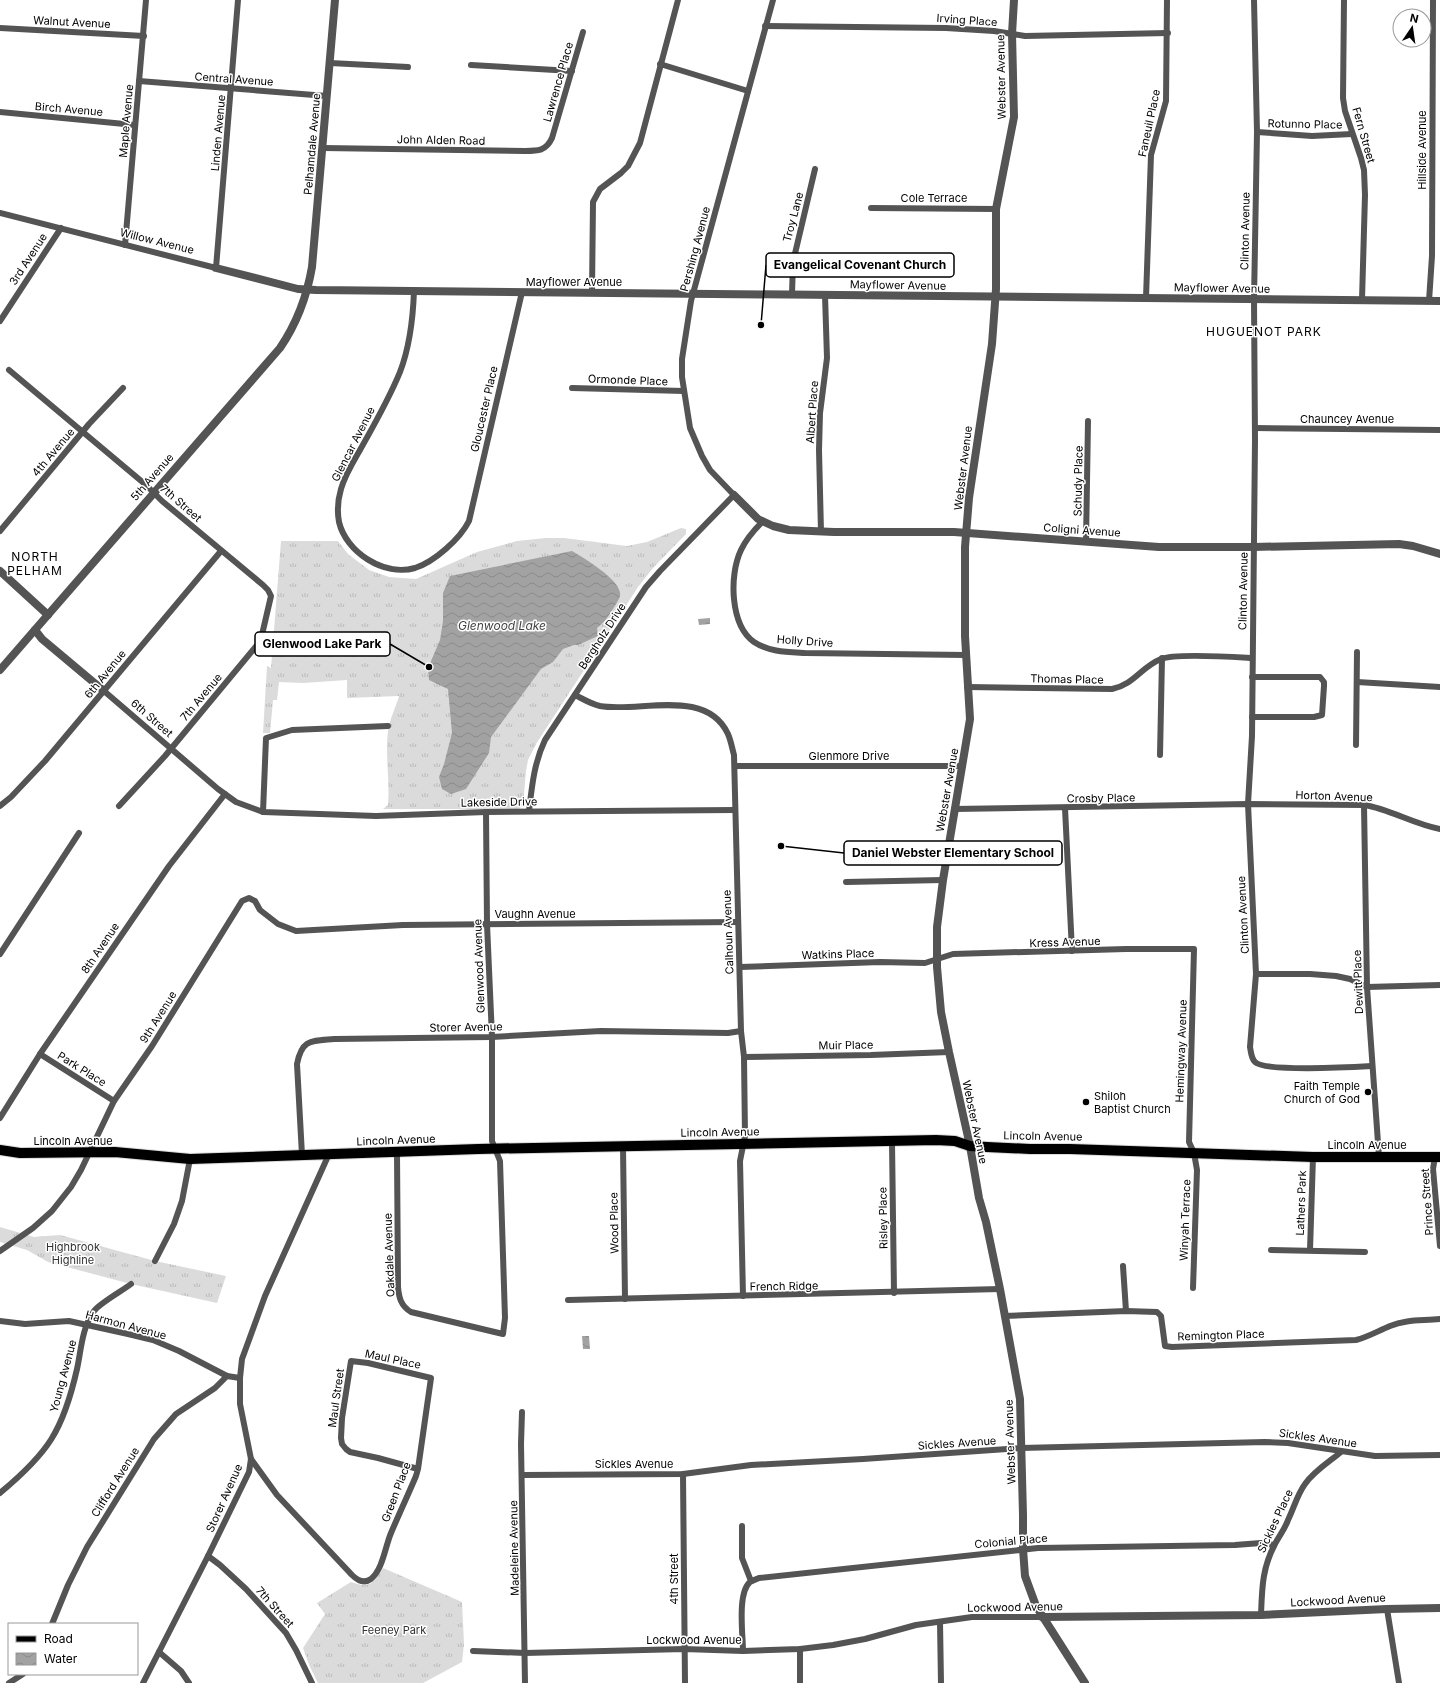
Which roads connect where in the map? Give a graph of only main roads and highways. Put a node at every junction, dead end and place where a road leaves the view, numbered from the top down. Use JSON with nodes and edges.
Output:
{"nodes":[{"id":1,"x":0,"y":1150,"type":"edge"},
{"id":2,"x":1438,"y":1157,"type":"edge"}],
"edges":[{"from":1,"to":2,"type":"main road","name":"Lincoln Avenue"}]}
